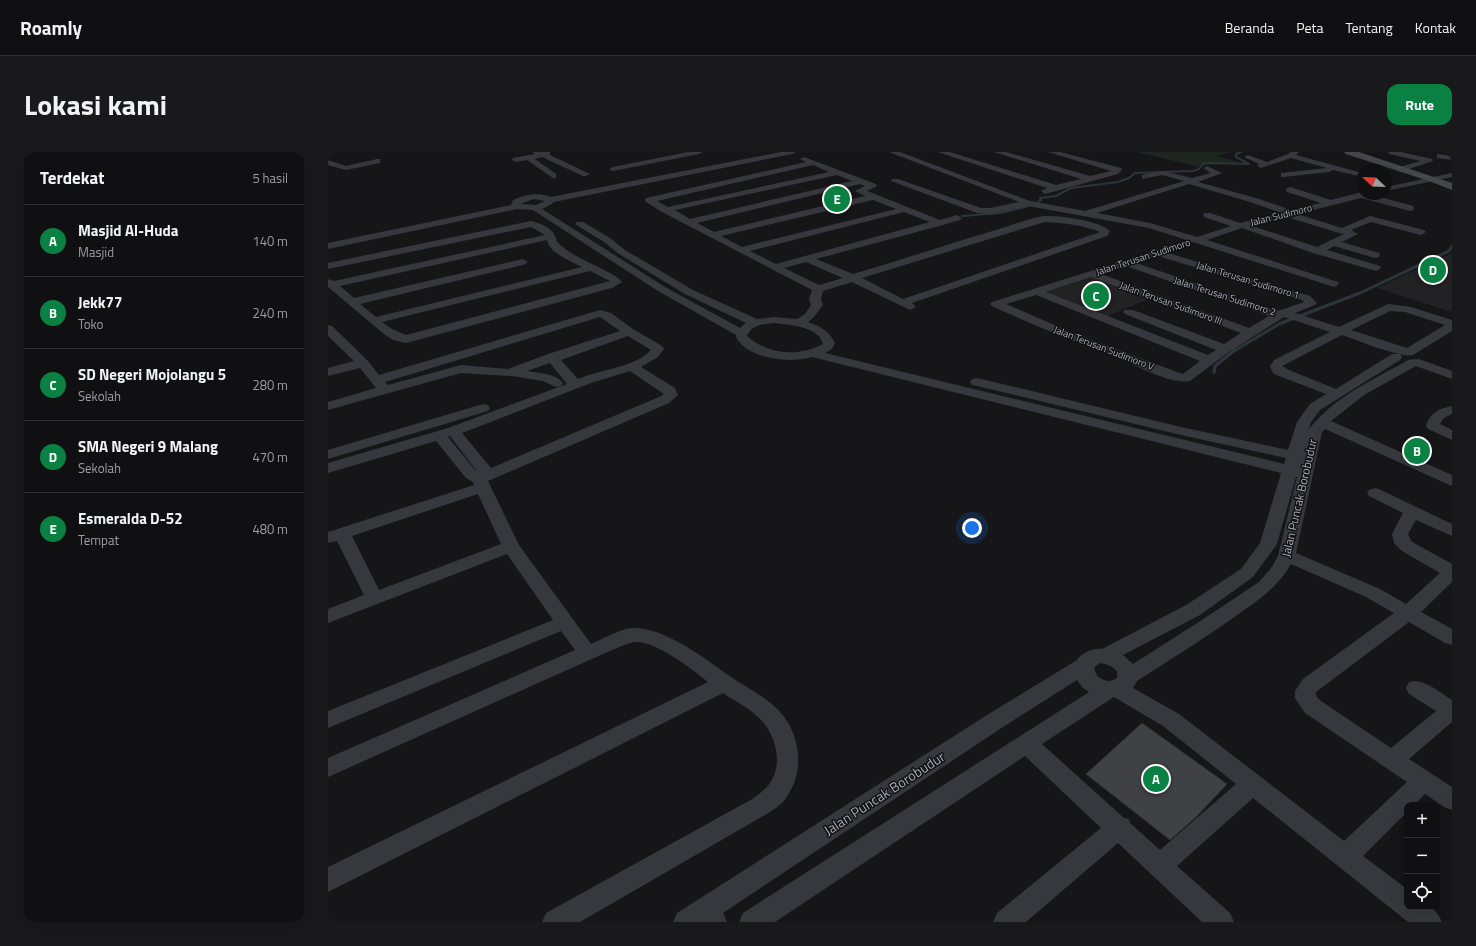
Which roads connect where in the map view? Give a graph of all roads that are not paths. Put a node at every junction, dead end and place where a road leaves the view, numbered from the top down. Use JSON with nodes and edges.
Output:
{"nodes":[{"id":1,"x":536,"y":152,"type":"edge"},
{"id":2,"x":557,"y":152,"type":"edge"},
{"id":3,"x":768,"y":152,"type":"edge"},
{"id":4,"x":789,"y":152,"type":"edge"},
{"id":5,"x":916,"y":152,"type":"edge"},
{"id":6,"x":942,"y":152,"type":"edge"},
{"id":7,"x":998,"y":152,"type":"edge"},
{"id":8,"x":1052,"y":152,"type":"edge"},
{"id":9,"x":1349,"y":152,"type":"edge"},
{"id":10,"x":1392,"y":152,"type":"edge"},
{"id":11,"x":897,"y":154,"type":"edge"},
{"id":12,"x":1293,"y":154,"type":"edge"},
{"id":13,"x":363,"y":155,"type":"dead end"},
{"id":14,"x":545,"y":155,"type":"junction"},
{"id":15,"x":1440,"y":156,"type":"dead end"},
{"id":16,"x":529,"y":158,"type":"junction"},
{"id":17,"x":625,"y":158,"type":"dead end"},
{"id":18,"x":1248,"y":158,"type":"dead end"},
{"id":19,"x":1452,"y":158,"type":"edge"},
{"id":20,"x":516,"y":160,"type":"dead end"},
{"id":21,"x":702,"y":160,"type":"edge"},
{"id":22,"x":328,"y":162,"type":"edge"},
{"id":23,"x":813,"y":163,"type":"junction"},
{"id":24,"x":640,"y":164,"type":"junction"},
{"id":25,"x":1207,"y":168,"type":"dead end"},
{"id":26,"x":613,"y":169,"type":"dead end"},
{"id":27,"x":1338,"y":169,"type":"junction"},
{"id":28,"x":1403,"y":169,"type":"junction"},
{"id":29,"x":838,"y":172,"type":"junction"},
{"id":30,"x":586,"y":174,"type":"dead end"},
{"id":31,"x":1356,"y":174,"type":"edge"},
{"id":32,"x":1284,"y":175,"type":"dead end"},
{"id":33,"x":1452,"y":175,"type":"edge"},
{"id":34,"x":553,"y":176,"type":"dead end"},
{"id":35,"x":1092,"y":179,"type":"junction"},
{"id":36,"x":1434,"y":179,"type":"junction"},
{"id":37,"x":862,"y":181,"type":"junction"},
{"id":38,"x":895,"y":181,"type":"dead end"},
{"id":39,"x":1191,"y":181,"type":"junction"},
{"id":40,"x":1392,"y":185,"type":"edge"},
{"id":41,"x":846,"y":186,"type":"junction"},
{"id":42,"x":1398,"y":187,"type":"junction"},
{"id":43,"x":1452,"y":187,"type":"edge"},
{"id":44,"x":1056,"y":188,"type":"junction"},
{"id":45,"x":1392,"y":188,"type":"edge"},
{"id":46,"x":1159,"y":190,"type":"junction"},
{"id":47,"x":1290,"y":190,"type":"dead end"},
{"id":48,"x":859,"y":191,"type":"junction"},
{"id":49,"x":1043,"y":192,"type":"dead end"},
{"id":50,"x":873,"y":196,"type":"junction"},
{"id":51,"x":1270,"y":196,"type":"dead end"},
{"id":52,"x":1356,"y":197,"type":"edge"},
{"id":53,"x":1253,"y":200,"type":"junction"},
{"id":54,"x":1380,"y":200,"type":"edge"},
{"id":55,"x":504,"y":201,"type":"junction"},
{"id":56,"x":546,"y":201,"type":"junction"},
{"id":57,"x":1028,"y":203,"type":"junction"},
{"id":58,"x":1331,"y":203,"type":"junction"},
{"id":59,"x":516,"y":205,"type":"junction"},
{"id":60,"x":1410,"y":208,"type":"dead end"},
{"id":61,"x":905,"y":209,"type":"junction"},
{"id":62,"x":665,"y":210,"type":"junction"},
{"id":63,"x":562,"y":214,"type":"dead end"},
{"id":64,"x":1084,"y":214,"type":"junction"},
{"id":65,"x":1289,"y":214,"type":"junction"},
{"id":66,"x":1207,"y":215,"type":"dead end"},
{"id":67,"x":1266,"y":216,"type":"junction"},
{"id":68,"x":956,"y":218,"type":"dead end"},
{"id":69,"x":573,"y":220,"type":"dead end"},
{"id":70,"x":689,"y":222,"type":"junction"},
{"id":71,"x":940,"y":223,"type":"junction"},
{"id":72,"x":1282,"y":224,"type":"dead end"},
{"id":73,"x":1241,"y":225,"type":"junction"},
{"id":74,"x":1421,"y":232,"type":"dead end"},
{"id":75,"x":1345,"y":233,"type":"junction"},
{"id":76,"x":713,"y":235,"type":"junction"},
{"id":77,"x":552,"y":236,"type":"junction"},
{"id":78,"x":1198,"y":240,"type":"junction"},
{"id":79,"x":328,"y":241,"type":"edge"},
{"id":80,"x":1363,"y":241,"type":"dead end"},
{"id":81,"x":609,"y":242,"type":"junction"},
{"id":82,"x":1334,"y":243,"type":"junction"},
{"id":83,"x":328,"y":246,"type":"edge"},
{"id":84,"x":594,"y":246,"type":"junction"},
{"id":85,"x":742,"y":250,"type":"junction"},
{"id":86,"x":1316,"y":250,"type":"junction"},
{"id":87,"x":570,"y":251,"type":"junction"},
{"id":88,"x":1158,"y":253,"type":"junction"},
{"id":89,"x":1375,"y":255,"type":"dead end"},
{"id":90,"x":808,"y":259,"type":"junction"},
{"id":91,"x":523,"y":262,"type":"dead end"},
{"id":92,"x":1126,"y":263,"type":"junction"},
{"id":93,"x":328,"y":266,"type":"edge"},
{"id":94,"x":593,"y":267,"type":"junction"},
{"id":95,"x":775,"y":267,"type":"junction"},
{"id":96,"x":1376,"y":268,"type":"dead end"},
{"id":97,"x":1334,"y":271,"type":"dead end"},
{"id":98,"x":1091,"y":274,"type":"junction"},
{"id":99,"x":855,"y":278,"type":"junction"},
{"id":100,"x":1318,"y":278,"type":"junction"},
{"id":101,"x":330,"y":283,"type":"edge"},
{"id":102,"x":1334,"y":284,"type":"dead end"},
{"id":103,"x":1035,"y":291,"type":"junction"},
{"id":104,"x":817,"y":294,"type":"junction"},
{"id":105,"x":353,"y":302,"type":"junction"},
{"id":106,"x":996,"y":304,"type":"joint"},
{"id":107,"x":1129,"y":312,"type":"dead end"},
{"id":108,"x":1284,"y":314,"type":"junction"},
{"id":109,"x":374,"y":321,"type":"junction"},
{"id":110,"x":794,"y":322,"type":"junction"},
{"id":111,"x":755,"y":324,"type":"junction"},
{"id":112,"x":1452,"y":325,"type":"edge"},
{"id":113,"x":328,"y":329,"type":"edge"},
{"id":114,"x":1334,"y":330,"type":"junction"},
{"id":115,"x":629,"y":332,"type":"junction"},
{"id":116,"x":741,"y":333,"type":"junction"},
{"id":117,"x":1251,"y":333,"type":"junction"},
{"id":118,"x":1452,"y":339,"type":"edge"},
{"id":119,"x":343,"y":342,"type":"junction"},
{"id":120,"x":328,"y":346,"type":"edge"},
{"id":121,"x":828,"y":346,"type":"junction"},
{"id":122,"x":1225,"y":350,"type":"junction"},
{"id":123,"x":812,"y":354,"type":"junction"},
{"id":124,"x":552,"y":357,"type":"junction"},
{"id":125,"x":1410,"y":357,"type":"junction"},
{"id":126,"x":452,"y":358,"type":"junction"},
{"id":127,"x":1210,"y":360,"type":"junction"},
{"id":128,"x":363,"y":363,"type":"junction"},
{"id":129,"x":631,"y":366,"type":"junction"},
{"id":130,"x":461,"y":369,"type":"junction"},
{"id":131,"x":1452,"y":371,"type":"edge"},
{"id":132,"x":328,"y":372,"type":"edge"},
{"id":133,"x":509,"y":373,"type":"junction"},
{"id":134,"x":1452,"y":375,"type":"edge"},
{"id":135,"x":573,"y":381,"type":"junction"},
{"id":136,"x":381,"y":385,"type":"junction"},
{"id":137,"x":1335,"y":393,"type":"junction"},
{"id":138,"x":328,"y":406,"type":"edge"},
{"id":139,"x":1452,"y":410,"type":"edge"},
{"id":140,"x":487,"y":412,"type":"junction"},
{"id":141,"x":1322,"y":422,"type":"junction"},
{"id":142,"x":446,"y":433,"type":"junction"},
{"id":143,"x":1178,"y":436,"type":"junction"},
{"id":144,"x":1452,"y":436,"type":"edge"},
{"id":145,"x":328,"y":455,"type":"edge"},
{"id":146,"x":1301,"y":457,"type":"junction"},
{"id":147,"x":328,"y":468,"type":"edge"},
{"id":148,"x":1296,"y":473,"type":"junction"},
{"id":149,"x":1452,"y":481,"type":"edge"},
{"id":150,"x":481,"y":483,"type":"junction"},
{"id":151,"x":1375,"y":493,"type":"dead end"},
{"id":152,"x":1412,"y":511,"type":"junction"},
{"id":153,"x":1452,"y":531,"type":"edge"},
{"id":154,"x":335,"y":535,"type":"edge"},
{"id":155,"x":511,"y":546,"type":"junction"},
{"id":156,"x":1287,"y":556,"type":"junction"},
{"id":157,"x":1452,"y":572,"type":"edge"},
{"id":158,"x":374,"y":598,"type":"junction"},
{"id":159,"x":1193,"y":610,"type":"junction"},
{"id":160,"x":1408,"y":614,"type":"junction"},
{"id":161,"x":328,"y":616,"type":"edge"},
{"id":162,"x":566,"y":622,"type":"junction"},
{"id":163,"x":1212,"y":623,"type":"junction"},
{"id":164,"x":1452,"y":638,"type":"edge"},
{"id":165,"x":587,"y":653,"type":"junction"},
{"id":166,"x":1105,"y":656,"type":"junction"},
{"id":167,"x":1084,"y":666,"type":"junction"},
{"id":168,"x":724,"y":683,"type":"junction"},
{"id":169,"x":1120,"y":684,"type":"junction"},
{"id":170,"x":1416,"y":688,"type":"dead end"},
{"id":171,"x":1452,"y":710,"type":"edge"},
{"id":172,"x":328,"y":720,"type":"edge"},
{"id":173,"x":1027,"y":744,"type":"junction"},
{"id":174,"x":1392,"y":760,"type":"junction"},
{"id":175,"x":328,"y":768,"type":"edge"},
{"id":176,"x":1252,"y":785,"type":"junction"},
{"id":177,"x":1442,"y":789,"type":"edge"},
{"id":178,"x":1120,"y":827,"type":"junction"},
{"id":179,"x":1345,"y":857,"type":"junction"},
{"id":180,"x":1160,"y":865,"type":"junction"},
{"id":181,"x":328,"y":880,"type":"edge"},
{"id":182,"x":1404,"y":903,"type":"edge"},
{"id":183,"x":1414,"y":910,"type":"edge"},
{"id":184,"x":702,"y":918,"type":"edge"},
{"id":185,"x":554,"y":922,"type":"edge"},
{"id":186,"x":752,"y":922,"type":"edge"},
{"id":187,"x":1006,"y":922,"type":"edge"},
{"id":188,"x":1221,"y":922,"type":"edge"},
{"id":189,"x":1429,"y":922,"type":"edge"}],
"edges":[{"from":1,"to":14,"type":"street"},
{"from":2,"to":14,"type":"street"},
{"from":3,"to":21,"type":"street"},
{"from":4,"to":21,"type":"street"},
{"from":4,"to":23,"type":"street"},
{"from":5,"to":11,"type":"street"},
{"from":6,"to":44,"type":"street"},
{"from":7,"to":35,"type":"street"},
{"from":8,"to":35,"type":"street"},
{"from":9,"to":28,"type":"street"},
{"from":10,"to":28,"type":"street"},
{"from":11,"to":57,"type":"street"},
{"from":12,"to":18,"type":"street"},
{"from":12,"to":27,"type":"street"},
{"from":13,"to":22,"type":"street"},
{"from":14,"to":16,"type":"street"},
{"from":14,"to":30,"type":"street"},
{"from":15,"to":19,"type":"street"},
{"from":16,"to":20,"type":"street"},
{"from":16,"to":34,"type":"street"},
{"from":17,"to":24,"type":"street"},
{"from":21,"to":24,"type":"street"},
{"from":21,"to":56,"type":"street"},
{"from":23,"to":29,"type":"street"},
{"from":23,"to":62,"type":"street"},
{"from":24,"to":26,"type":"street"},
{"from":25,"to":39,"type":"street"},
{"from":27,"to":31,"type":"street"},
{"from":27,"to":32,"type":"street"},
{"from":28,"to":36,"type":"street"},
{"from":29,"to":37,"type":"street"},
{"from":29,"to":62,"type":"street"},
{"from":33,"to":36,"type":"street"},
{"from":35,"to":44,"type":"street"},
{"from":36,"to":42,"type":"street"},
{"from":36,"to":43,"type":"street"},
{"from":37,"to":41,"type":"street"},
{"from":37,"to":48,"type":"street"},
{"from":38,"to":57,"type":"street"},
{"from":39,"to":46,"type":"street"},
{"from":39,"to":46,"type":"street"},
{"from":39,"to":53,"type":"street"},
{"from":40,"to":42,"type":"street"},
{"from":41,"to":48,"type":"street"},
{"from":41,"to":70,"type":"street"},
{"from":42,"to":45,"type":"street"},
{"from":44,"to":49,"type":"street"},
{"from":46,"to":64,"type":"street"},
{"from":47,"to":58,"type":"street"},
{"from":48,"to":50,"type":"street"},
{"from":50,"to":61,"type":"street"},
{"from":50,"to":76,"type":"street"},
{"from":51,"to":53,"type":"street"},
{"from":52,"to":58,"type":"street","name":"Jalan Sudimoro"},
{"from":53,"to":65,"type":"street"},
{"from":54,"to":60,"type":"street"},
{"from":55,"to":56,"type":"street"},
{"from":55,"to":59,"type":"street"},
{"from":55,"to":79,"type":"street"},
{"from":56,"to":59,"type":"street"},
{"from":56,"to":59,"type":"street"},
{"from":56,"to":63,"type":"street"},
{"from":56,"to":84,"type":"street"},
{"from":57,"to":64,"type":"street"},
{"from":58,"to":65,"type":"street","name":"Jalan Sudimoro"},
{"from":59,"to":83,"type":"street"},
{"from":61,"to":71,"type":"street"},
{"from":61,"to":85,"type":"street"},
{"from":62,"to":70,"type":"street"},
{"from":64,"to":78,"type":"street"},
{"from":65,"to":67,"type":"street","name":"Jalan Sudimoro"},
{"from":65,"to":75,"type":"street"},
{"from":66,"to":73,"type":"street"},
{"from":67,"to":72,"type":"street"},
{"from":67,"to":73,"type":"street","name":"Jalan Sudimoro"},
{"from":68,"to":71,"type":"street"},
{"from":69,"to":81,"type":"street"},
{"from":70,"to":76,"type":"street"},
{"from":71,"to":90,"type":"street"},
{"from":73,"to":78,"type":"street","name":"Jalan Sudimoro"},
{"from":73,"to":86,"type":"street"},
{"from":74,"to":75,"type":"street"},
{"from":75,"to":80,"type":"street"},
{"from":75,"to":82,"type":"street"},
{"from":76,"to":85,"type":"street"},
{"from":77,"to":87,"type":"street"},
{"from":77,"to":93,"type":"street"},
{"from":77,"to":101,"type":"street"},
{"from":78,"to":88,"type":"street","name":"Jalan Terusan Sudimoro"},
{"from":78,"to":100,"type":"street"},
{"from":81,"to":84,"type":"street"},
{"from":81,"to":111,"type":"street"},
{"from":82,"to":86,"type":"street"},
{"from":82,"to":89,"type":"street"},
{"from":84,"to":87,"type":"street"},
{"from":84,"to":116,"type":"street"},
{"from":85,"to":95,"type":"street"},
{"from":86,"to":96,"type":"street"},
{"from":87,"to":94,"type":"street"},
{"from":88,"to":92,"type":"street","name":"Jalan Terusan Sudimoro"},
{"from":88,"to":108,"type":"street","name":"Jalan Terusan Sudimoro 1"},
{"from":90,"to":95,"type":"street"},
{"from":90,"to":99,"type":"street"},
{"from":91,"to":105,"type":"street"},
{"from":92,"to":98,"type":"street","name":"Jalan Terusan Sudimoro"},
{"from":92,"to":108,"type":"street","name":"Jalan Terusan Sudimoro 2"},
{"from":94,"to":109,"type":"street"},
{"from":94,"to":109,"type":"street"},
{"from":95,"to":104,"type":"street"},
{"from":97,"to":100,"type":"street"},
{"from":98,"to":103,"type":"street","name":"Jalan Terusan Sudimoro"},
{"from":98,"to":117,"type":"street","name":"Jalan Terusan Sudimoro III"},
{"from":99,"to":99,"type":"street"},
{"from":99,"to":104,"type":"street"},
{"from":100,"to":102,"type":"street"},
{"from":101,"to":105,"type":"street"},
{"from":103,"to":106,"type":"street","name":"Jalan Terusan Sudimoro"},
{"from":103,"to":127,"type":"street"},
{"from":104,"to":110,"type":"street"},
{"from":105,"to":109,"type":"street"},
{"from":106,"to":127,"type":"street","name":"Jalan Terusan Sudimoro V"},
{"from":107,"to":122,"type":"street"},
{"from":108,"to":114,"type":"street","name":"Jalan Terusan Sudimoro 2"},
{"from":108,"to":117,"type":"street","name":"Jalan Terusan Sudimoro V"},
{"from":110,"to":111,"type":"street"},
{"from":110,"to":121,"type":"street"},
{"from":111,"to":116,"type":"street"},
{"from":112,"to":114,"type":"street"},
{"from":112,"to":125,"type":"street","name":"Jalan Puncak Borobudur"},
{"from":113,"to":119,"type":"street"},
{"from":114,"to":125,"type":"street","name":"Jalan Terusan Sudimoro 2"},
{"from":114,"to":137,"type":"street"},
{"from":115,"to":124,"type":"street"},
{"from":115,"to":126,"type":"street"},
{"from":115,"to":129,"type":"street"},
{"from":116,"to":123,"type":"street"},
{"from":117,"to":122,"type":"street","name":"Jalan Terusan Sudimoro V"},
{"from":118,"to":125,"type":"street","name":"Jalan Puncak Borobudur"},
{"from":119,"to":120,"type":"street"},
{"from":119,"to":128,"type":"street"},
{"from":121,"to":123,"type":"street"},
{"from":121,"to":143,"type":"street"},
{"from":122,"to":127,"type":"street","name":"Jalan Terusan Sudimoro V"},
{"from":123,"to":143,"type":"street"},
{"from":124,"to":133,"type":"street"},
{"from":124,"to":135,"type":"street"},
{"from":125,"to":131,"type":"street"},
{"from":125,"to":134,"type":"street"},
{"from":125,"to":137,"type":"street","name":"Jalan Puncak Borobudur"},
{"from":125,"to":141,"type":"street","name":"Jalan Puncak Borobudur"},
{"from":126,"to":130,"type":"street"},
{"from":126,"to":136,"type":"street"},
{"from":128,"to":132,"type":"street"},
{"from":128,"to":136,"type":"street"},
{"from":129,"to":135,"type":"street"},
{"from":129,"to":150,"type":"street"},
{"from":130,"to":133,"type":"street"},
{"from":130,"to":136,"type":"street"},
{"from":133,"to":135,"type":"street"},
{"from":135,"to":140,"type":"street"},
{"from":135,"to":140,"type":"street"},
{"from":136,"to":138,"type":"street"},
{"from":137,"to":146,"type":"street","name":"Jalan Puncak Borobudur"},
{"from":139,"to":144,"type":"street"},
{"from":140,"to":142,"type":"street"},
{"from":140,"to":145,"type":"street"},
{"from":141,"to":146,"type":"street","name":"Jalan Puncak Borobudur"},
{"from":141,"to":149,"type":"street"},
{"from":142,"to":147,"type":"street"},
{"from":142,"to":150,"type":"street"},
{"from":143,"to":146,"type":"street"},
{"from":143,"to":148,"type":"street"},
{"from":146,"to":148,"type":"street","name":"Jalan Puncak Borobudur"},
{"from":148,"to":156,"type":"street","name":"Jalan Puncak Borobudur"},
{"from":148,"to":159,"type":"street","name":"Jalan Puncak Borobudur"},
{"from":150,"to":154,"type":"street"},
{"from":150,"to":155,"type":"street"},
{"from":151,"to":152,"type":"street"},
{"from":152,"to":153,"type":"street"},
{"from":152,"to":157,"type":"street"},
{"from":154,"to":158,"type":"street"},
{"from":155,"to":158,"type":"street"},
{"from":155,"to":162,"type":"street"},
{"from":156,"to":160,"type":"street"},
{"from":156,"to":163,"type":"street","name":"Jalan Puncak Borobudur"},
{"from":157,"to":160,"type":"street"},
{"from":158,"to":161,"type":"street"},
{"from":159,"to":163,"type":"street"},
{"from":159,"to":166,"type":"street","name":"Jalan Puncak Borobudur"},
{"from":160,"to":164,"type":"street"},
{"from":160,"to":174,"type":"street"},
{"from":162,"to":165,"type":"street"},
{"from":162,"to":172,"type":"street"},
{"from":163,"to":169,"type":"street","name":"Jalan Puncak Borobudur"},
{"from":165,"to":168,"type":"street"},
{"from":165,"to":175,"type":"street"},
{"from":166,"to":167,"type":"street"},
{"from":166,"to":169,"type":"street"},
{"from":167,"to":169,"type":"street"},
{"from":167,"to":184,"type":"street","name":"Jalan Puncak Borobudur"},
{"from":168,"to":181,"type":"street"},
{"from":168,"to":185,"type":"street"},
{"from":169,"to":173,"type":"street","name":"Jalan Puncak Borobudur"},
{"from":169,"to":176,"type":"street"},
{"from":170,"to":171,"type":"street"},
{"from":171,"to":174,"type":"street"},
{"from":173,"to":178,"type":"street"},
{"from":173,"to":186,"type":"street","name":"Jalan Puncak Borobudur"},
{"from":174,"to":177,"type":"street"},
{"from":176,"to":179,"type":"street"},
{"from":176,"to":180,"type":"street"},
{"from":177,"to":179,"type":"street"},
{"from":178,"to":180,"type":"street"},
{"from":178,"to":187,"type":"street"},
{"from":179,"to":182,"type":"street"},
{"from":180,"to":188,"type":"street"},
{"from":183,"to":189,"type":"street"}]}
